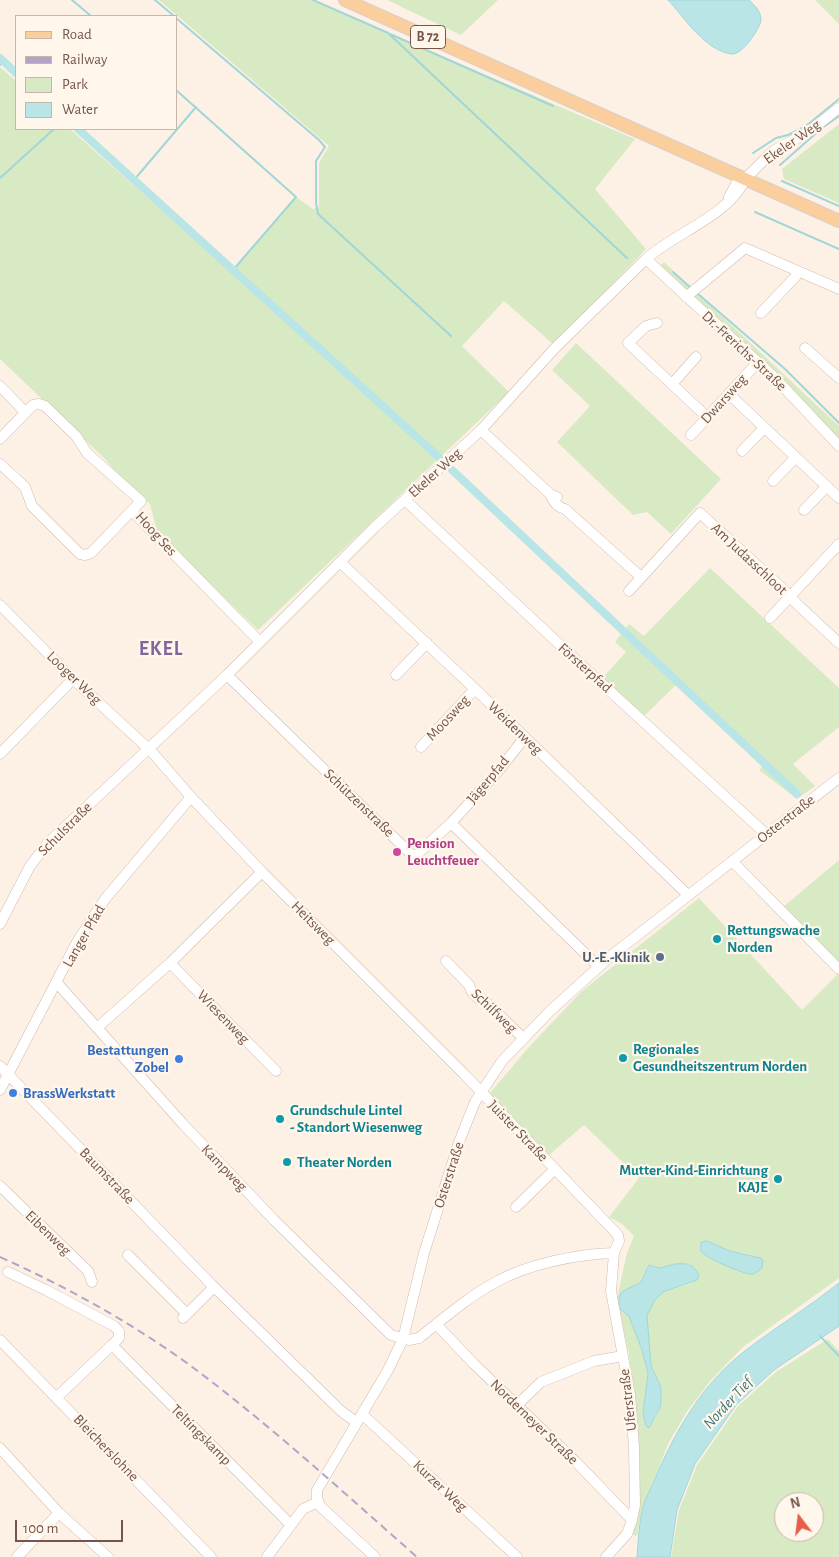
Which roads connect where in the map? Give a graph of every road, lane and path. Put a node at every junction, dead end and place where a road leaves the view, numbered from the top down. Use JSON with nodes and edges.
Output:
{"nodes":[{"id":1,"x":345,"y":0,"type":"edge"},
{"id":2,"x":839,"y":108,"type":"edge"},
{"id":3,"x":746,"y":178,"type":"junction"},
{"id":4,"x":839,"y":221,"type":"edge"},
{"id":5,"x":646,"y":259,"type":"junction"},
{"id":6,"x":798,"y":271,"type":"junction"},
{"id":7,"x":839,"y":289,"type":"edge"},
{"id":8,"x":686,"y":297,"type":"junction"},
{"id":9,"x":761,"y":314,"type":"dead end"},
{"id":10,"x":656,"y":323,"type":"dead end"},
{"id":11,"x":805,"y":348,"type":"dead end"},
{"id":12,"x":696,"y":357,"type":"dead end"},
{"id":13,"x":757,"y":363,"type":"junction"},
{"id":14,"x":839,"y":378,"type":"edge"},
{"id":15,"x":672,"y":383,"type":"junction"},
{"id":16,"x":0,"y":386,"type":"edge"},
{"id":17,"x":729,"y":394,"type":"junction"},
{"id":18,"x":25,"y":412,"type":"junction"},
{"id":19,"x":708,"y":418,"type":"junction"},
{"id":20,"x":764,"y":428,"type":"junction"},
{"id":21,"x":481,"y":430,"type":"junction"},
{"id":22,"x":691,"y":435,"type":"dead end"},
{"id":23,"x":0,"y":439,"type":"edge"},
{"id":24,"x":839,"y":446,"type":"edge"},
{"id":25,"x":742,"y":451,"type":"dead end"},
{"id":26,"x":796,"y":457,"type":"junction"},
{"id":27,"x":0,"y":464,"type":"edge"},
{"id":28,"x":773,"y":481,"type":"dead end"},
{"id":29,"x":826,"y":486,"type":"junction"},
{"id":30,"x":839,"y":498,"type":"edge"},
{"id":31,"x":405,"y":500,"type":"junction"},
{"id":32,"x":804,"y":510,"type":"dead end"},
{"id":33,"x":132,"y":511,"type":"junction"},
{"id":34,"x":839,"y":544,"type":"edge"},
{"id":35,"x":341,"y":562,"type":"junction"},
{"id":36,"x":641,"y":577,"type":"junction"},
{"id":37,"x":629,"y":591,"type":"dead end"},
{"id":38,"x":790,"y":597,"type":"junction"},
{"id":39,"x":0,"y":605,"type":"edge"},
{"id":40,"x":770,"y":618,"type":"dead end"},
{"id":41,"x":260,"y":642,"type":"junction"},
{"id":42,"x":426,"y":643,"type":"junction"},
{"id":43,"x":839,"y":643,"type":"edge"},
{"id":44,"x":228,"y":675,"type":"junction"},
{"id":45,"x":396,"y":675,"type":"dead end"},
{"id":46,"x":73,"y":679,"type":"junction"},
{"id":47,"x":475,"y":689,"type":"junction"},
{"id":48,"x":524,"y":737,"type":"junction"},
{"id":49,"x":421,"y":748,"type":"dead end"},
{"id":50,"x":149,"y":749,"type":"junction"},
{"id":51,"x":0,"y":754,"type":"edge"},
{"id":52,"x":839,"y":778,"type":"edge"},
{"id":53,"x":191,"y":797,"type":"junction"},
{"id":54,"x":451,"y":823,"type":"junction"},
{"id":55,"x":766,"y":834,"type":"junction"},
{"id":56,"x":732,"y":861,"type":"junction"},
{"id":57,"x":262,"y":872,"type":"junction"},
{"id":58,"x":688,"y":895,"type":"junction"},
{"id":59,"x":0,"y":924,"type":"edge"},
{"id":60,"x":446,"y":961,"type":"dead end"},
{"id":61,"x":170,"y":963,"type":"junction"},
{"id":62,"x":598,"y":966,"type":"junction"},
{"id":63,"x":839,"y":969,"type":"edge"},
{"id":64,"x":57,"y":983,"type":"junction"},
{"id":65,"x":97,"y":1028,"type":"junction"},
{"id":66,"x":522,"y":1038,"type":"junction"},
{"id":67,"x":0,"y":1066,"type":"edge"},
{"id":68,"x":276,"y":1071,"type":"dead end"},
{"id":69,"x":9,"y":1075,"type":"junction"},
{"id":70,"x":0,"y":1090,"type":"edge"},
{"id":71,"x":481,"y":1092,"type":"junction"},
{"id":72,"x":556,"y":1170,"type":"junction"},
{"id":73,"x":0,"y":1186,"type":"edge"},
{"id":74,"x":516,"y":1207,"type":"dead end"},
{"id":75,"x":618,"y":1235,"type":"joint"},
{"id":76,"x":614,"y":1253,"type":"junction"},
{"id":77,"x":128,"y":1255,"type":"dead end"},
{"id":78,"x":8,"y":1272,"type":"dead end"},
{"id":79,"x":92,"y":1282,"type":"dead end"},
{"id":80,"x":214,"y":1287,"type":"junction"},
{"id":81,"x":436,"y":1324,"type":"junction"},
{"id":82,"x":403,"y":1339,"type":"junction"},
{"id":83,"x":0,"y":1340,"type":"edge"},
{"id":84,"x":112,"y":1345,"type":"junction"},
{"id":85,"x":623,"y":1356,"type":"junction"},
{"id":86,"x":57,"y":1397,"type":"junction"},
{"id":87,"x":517,"y":1405,"type":"junction"},
{"id":88,"x":359,"y":1418,"type":"junction"},
{"id":89,"x":0,"y":1448,"type":"edge"},
{"id":90,"x":318,"y":1502,"type":"junction"},
{"id":91,"x":59,"y":1513,"type":"junction"},
{"id":92,"x":632,"y":1520,"type":"junction"},
{"id":93,"x":291,"y":1525,"type":"junction"},
{"id":94,"x":17,"y":1557,"type":"edge"},
{"id":95,"x":108,"y":1557,"type":"edge"},
{"id":96,"x":211,"y":1557,"type":"edge"},
{"id":97,"x":267,"y":1557,"type":"edge"},
{"id":98,"x":375,"y":1557,"type":"edge"},
{"id":99,"x":517,"y":1557,"type":"edge"},
{"id":100,"x":606,"y":1557,"type":"edge"}],
"edges":[{"from":1,"to":3,"type":"main road","number":"B 72"},
{"from":2,"to":3,"type":"street","name":"Ekeler Weg"},
{"from":3,"to":4,"type":"main road","number":"B 72"},
{"from":3,"to":5,"type":"street","name":"Ekeler Weg"},
{"from":5,"to":8,"type":"street","name":"Dr.-Frerichs-Straße"},
{"from":5,"to":21,"type":"street","name":"Ekeler Weg"},
{"from":6,"to":7,"type":"street"},
{"from":6,"to":8,"type":"street"},
{"from":6,"to":9,"type":"street"},
{"from":8,"to":13,"type":"street","name":"Dr.-Frerichs-Straße"},
{"from":10,"to":15,"type":"street"},
{"from":11,"to":14,"type":"street"},
{"from":12,"to":15,"type":"street"},
{"from":13,"to":17,"type":"street","name":"Dwarsweg"},
{"from":13,"to":24,"type":"street","name":"Dr.-Frerichs-Straße"},
{"from":15,"to":19,"type":"street"},
{"from":16,"to":18,"type":"street"},
{"from":17,"to":19,"type":"street","name":"Dwarsweg"},
{"from":17,"to":20,"type":"street"},
{"from":18,"to":23,"type":"street"},
{"from":18,"to":33,"type":"street","name":"Hoog Ses"},
{"from":19,"to":22,"type":"street","name":"Dwarsweg"},
{"from":20,"to":25,"type":"street"},
{"from":20,"to":26,"type":"street"},
{"from":21,"to":31,"type":"street","name":"Ekeler Weg"},
{"from":21,"to":36,"type":"street"},
{"from":26,"to":28,"type":"street"},
{"from":26,"to":29,"type":"street"},
{"from":27,"to":33,"type":"street"},
{"from":29,"to":30,"type":"street"},
{"from":29,"to":32,"type":"street"},
{"from":31,"to":35,"type":"street","name":"Ekeler Weg"},
{"from":31,"to":55,"type":"street","name":"Försterpfad"},
{"from":33,"to":41,"type":"street","name":"Hoog Ses"},
{"from":34,"to":38,"type":"street"},
{"from":35,"to":41,"type":"street","name":"Ekeler Weg"},
{"from":35,"to":42,"type":"street","name":"Weidenweg"},
{"from":36,"to":37,"type":"street","name":"Am Judasschloot"},
{"from":36,"to":38,"type":"street","name":"Am Judasschloot"},
{"from":38,"to":40,"type":"street"},
{"from":38,"to":43,"type":"street","name":"Am Judasschloot"},
{"from":39,"to":46,"type":"street","name":"Looger Weg"},
{"from":41,"to":44,"type":"street","name":"Ekeler Weg"},
{"from":42,"to":45,"type":"street"},
{"from":42,"to":47,"type":"street","name":"Weidenweg"},
{"from":44,"to":50,"type":"street","name":"Ekeler Weg"},
{"from":44,"to":54,"type":"street","name":"Schützenstraße"},
{"from":46,"to":50,"type":"street","name":"Looger Weg"},
{"from":46,"to":51,"type":"street"},
{"from":47,"to":48,"type":"street","name":"Weidenweg"},
{"from":47,"to":49,"type":"street","name":"Moosweg"},
{"from":48,"to":54,"type":"street","name":"Jägerpfad"},
{"from":48,"to":58,"type":"street","name":"Weidenweg"},
{"from":50,"to":53,"type":"street","name":"Heitsweg"},
{"from":50,"to":59,"type":"street","name":"Schulstraße"},
{"from":52,"to":55,"type":"street","name":"Osterstraße"},
{"from":53,"to":57,"type":"street","name":"Heitsweg"},
{"from":53,"to":64,"type":"street","name":"Langer Pfad"},
{"from":54,"to":62,"type":"street"},
{"from":55,"to":56,"type":"street","name":"Osterstraße"},
{"from":56,"to":58,"type":"street","name":"Osterstraße"},
{"from":56,"to":63,"type":"street"},
{"from":57,"to":61,"type":"street"},
{"from":57,"to":71,"type":"street","name":"Heitsweg"},
{"from":58,"to":62,"type":"street","name":"Osterstraße"},
{"from":60,"to":66,"type":"street","name":"Schilfweg"},
{"from":61,"to":65,"type":"street"},
{"from":61,"to":68,"type":"street","name":"Wiesenweg"},
{"from":62,"to":66,"type":"street","name":"Osterstraße"},
{"from":64,"to":65,"type":"street","name":"Kampweg"},
{"from":64,"to":69,"type":"street","name":"Langer Pfad"},
{"from":65,"to":82,"type":"street","name":"Kampweg"},
{"from":66,"to":71,"type":"street","name":"Osterstraße"},
{"from":67,"to":69,"type":"street","name":"Baumstraße"},
{"from":69,"to":70,"type":"street","name":"Langer Pfad"},
{"from":69,"to":80,"type":"street","name":"Baumstraße"},
{"from":71,"to":72,"type":"street","name":"Juister Straße"},
{"from":71,"to":82,"type":"street","name":"Osterstraße"},
{"from":72,"to":74,"type":"street","name":"Juister Straße"},
{"from":72,"to":75,"type":"street","name":"Juister Straße"},
{"from":73,"to":79,"type":"street","name":"Eibenweg"},
{"from":75,"to":76,"type":"street","name":"Uferstraße"},
{"from":76,"to":81,"type":"street"},
{"from":76,"to":85,"type":"street","name":"Uferstraße"},
{"from":77,"to":80,"type":"street"},
{"from":78,"to":84,"type":"street"},
{"from":80,"to":88,"type":"street","name":"Baumstraße"},
{"from":81,"to":82,"type":"street"},
{"from":81,"to":87,"type":"street","name":"Norderneyer Straße"},
{"from":82,"to":88,"type":"street","name":"Osterstraße"},
{"from":83,"to":86,"type":"street","name":"Bleicherslohne"},
{"from":84,"to":86,"type":"street"},
{"from":84,"to":93,"type":"street","name":"Teltingskamp"},
{"from":85,"to":87,"type":"street"},
{"from":85,"to":92,"type":"street","name":"Uferstraße"},
{"from":86,"to":96,"type":"street","name":"Bleicherslohne"},
{"from":87,"to":92,"type":"street","name":"Norderneyer Straße"},
{"from":88,"to":90,"type":"street","name":"Osterstraße"},
{"from":88,"to":99,"type":"street","name":"Kurzer Weg"},
{"from":89,"to":91,"type":"street"},
{"from":90,"to":93,"type":"street"},
{"from":90,"to":98,"type":"street"},
{"from":91,"to":94,"type":"street"},
{"from":91,"to":95,"type":"street"},
{"from":92,"to":100,"type":"street","name":"Uferstraße"},
{"from":93,"to":97,"type":"street"}]}
